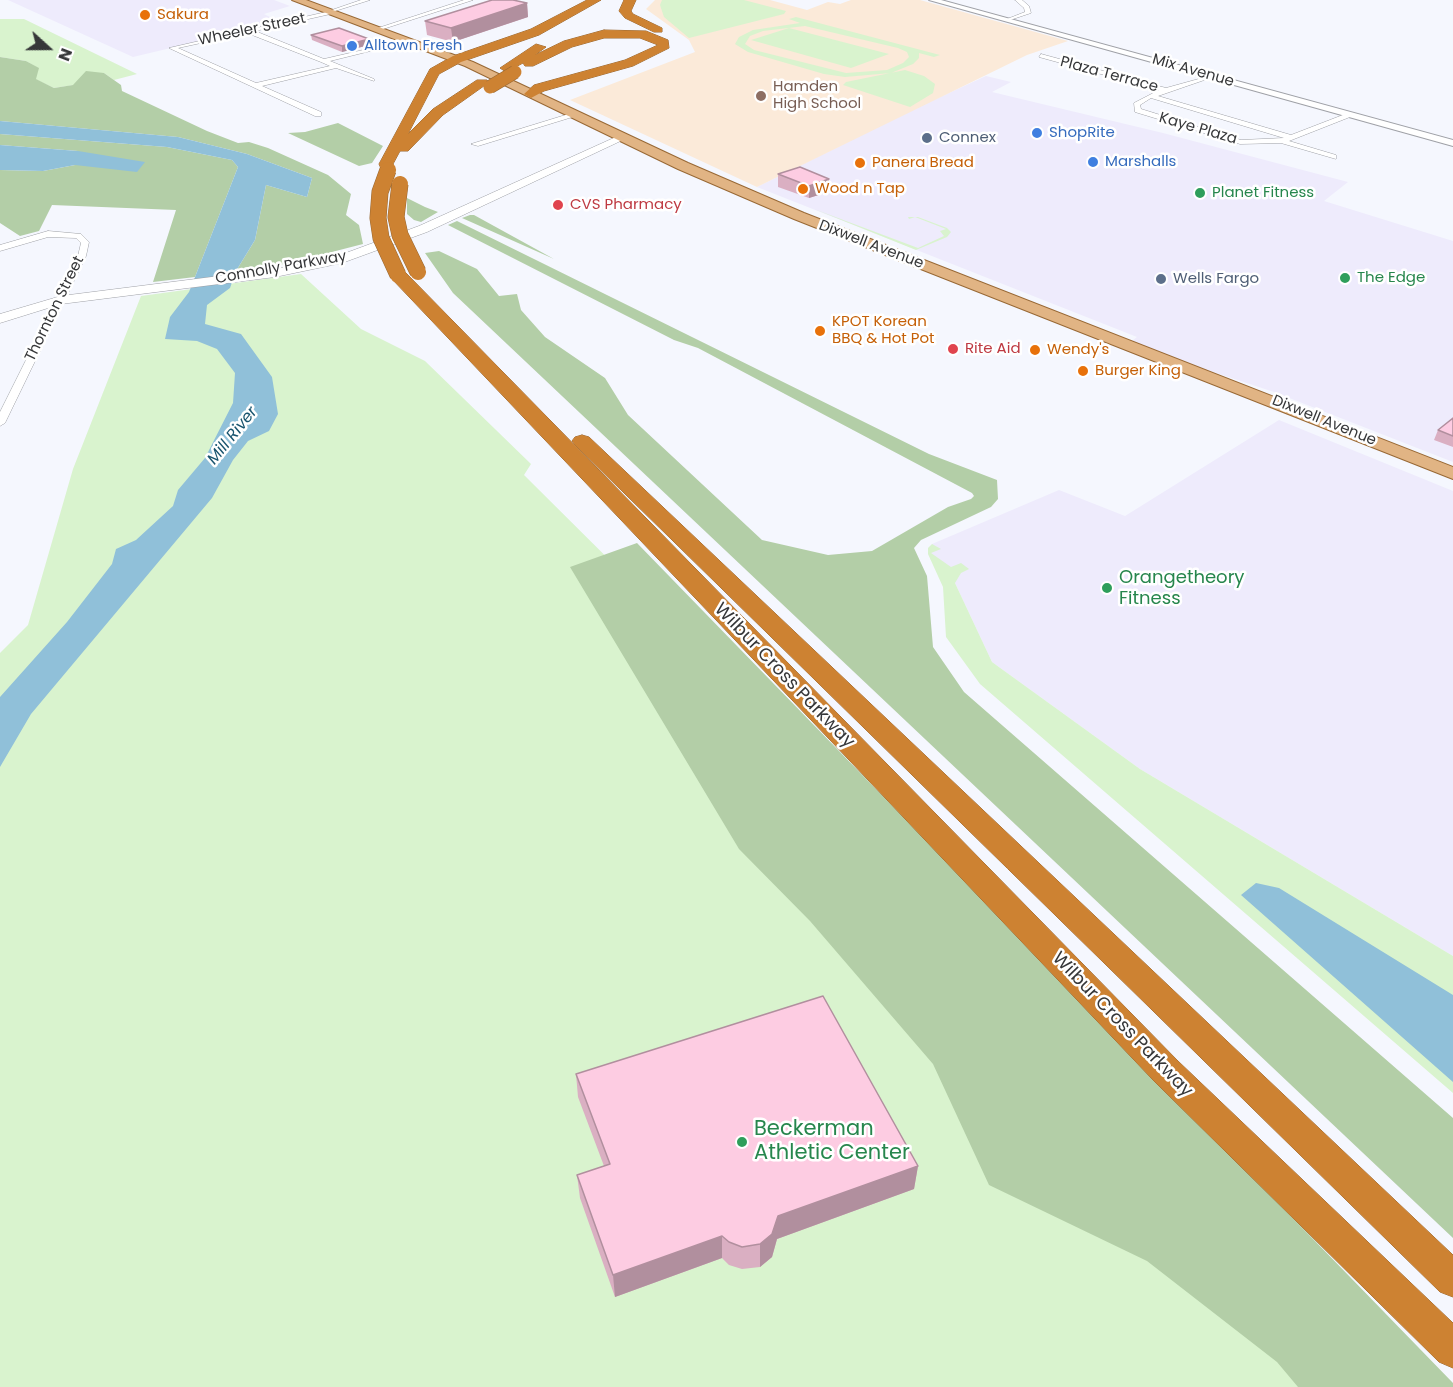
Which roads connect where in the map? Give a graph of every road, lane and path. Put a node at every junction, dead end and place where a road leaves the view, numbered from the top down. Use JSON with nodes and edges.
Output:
{"nodes":[{"id":1,"x":297,"y":0,"type":"edge"},
{"id":2,"x":367,"y":0,"type":"edge"},
{"id":3,"x":470,"y":0,"type":"edge"},
{"id":4,"x":596,"y":0,"type":"edge"},
{"id":5,"x":630,"y":0,"type":"edge"},
{"id":6,"x":933,"y":0,"type":"edge"},
{"id":7,"x":1018,"y":0,"type":"edge"},
{"id":8,"x":615,"y":2,"type":"edge"},
{"id":9,"x":331,"y":12,"type":"junction"},
{"id":10,"x":1009,"y":20,"type":"junction"},
{"id":11,"x":591,"y":23,"type":"dead end"},
{"id":12,"x":378,"y":29,"type":"junction"},
{"id":13,"x":248,"y":31,"type":"junction"},
{"id":14,"x":409,"y":40,"type":"junction"},
{"id":15,"x":1041,"y":56,"type":"dead end"},
{"id":16,"x":458,"y":59,"type":"junction"},
{"id":17,"x":323,"y":61,"type":"junction"},
{"id":18,"x":529,"y":63,"type":"junction"},
{"id":19,"x":337,"y":66,"type":"junction"},
{"id":20,"x":511,"y":70,"type":"junction"},
{"id":21,"x":1211,"y":76,"type":"junction"},
{"id":22,"x":372,"y":80,"type":"dead end"},
{"id":23,"x":257,"y":85,"type":"junction"},
{"id":24,"x":486,"y":85,"type":"junction"},
{"id":25,"x":1166,"y":90,"type":"junction"},
{"id":26,"x":531,"y":94,"type":"junction"},
{"id":27,"x":1151,"y":96,"type":"junction"},
{"id":28,"x":318,"y":114,"type":"dead end"},
{"id":29,"x":575,"y":115,"type":"junction"},
{"id":30,"x":1351,"y":115,"type":"junction"},
{"id":31,"x":622,"y":138,"type":"junction"},
{"id":32,"x":1291,"y":138,"type":"junction"},
{"id":33,"x":1282,"y":141,"type":"junction"},
{"id":34,"x":1453,"y":143,"type":"edge"},
{"id":35,"x":475,"y":144,"type":"dead end"},
{"id":36,"x":1333,"y":157,"type":"dead end"},
{"id":37,"x":388,"y":170,"type":"junction"},
{"id":38,"x":0,"y":249,"type":"edge"},
{"id":39,"x":408,"y":273,"type":"junction"},
{"id":40,"x":61,"y":300,"type":"junction"},
{"id":41,"x":0,"y":320,"type":"edge"},
{"id":42,"x":0,"y":423,"type":"edge"},
{"id":43,"x":1453,"y":473,"type":"edge"},
{"id":44,"x":1453,"y":1280,"type":"edge"},
{"id":45,"x":1453,"y":1349,"type":"edge"}],
"edges":[{"from":1,"to":9,"type":"main road","name":"Dixwell Avenue"},
{"from":2,"to":9,"type":"street","name":"Wheeler Street"},
{"from":3,"to":12,"type":"street"},
{"from":4,"to":16,"type":"highway"},
{"from":5,"to":26,"type":"highway"},
{"from":6,"to":10,"type":"street","name":"Mix Avenue"},
{"from":7,"to":10,"type":"street"},
{"from":8,"to":20,"type":"highway","name":"Wilbur Cross Parkway"},
{"from":9,"to":12,"type":"main road","name":"Dixwell Avenue"},
{"from":9,"to":13,"type":"street","name":"Wheeler Street"},
{"from":10,"to":21,"type":"street","name":"Mix Avenue"},
{"from":11,"to":18,"type":"highway","name":"Wilbur Cross Parkway"},
{"from":12,"to":14,"type":"main road","name":"Dixwell Avenue"},
{"from":13,"to":17,"type":"street"},
{"from":13,"to":23,"type":"street","name":"Wheeler Street"},
{"from":14,"to":16,"type":"main road","name":"Dixwell Avenue"},
{"from":14,"to":17,"type":"street"},
{"from":15,"to":25,"type":"street","name":"Plaza Terrace"},
{"from":16,"to":26,"type":"main road","name":"Dixwell Avenue"},
{"from":16,"to":37,"type":"highway"},
{"from":17,"to":19,"type":"street"},
{"from":18,"to":20,"type":"highway","name":"Wilbur Cross Parkway"},
{"from":18,"to":26,"type":"highway"},
{"from":19,"to":22,"type":"street"},
{"from":19,"to":23,"type":"street"},
{"from":20,"to":24,"type":"highway","name":"Wilbur Cross Parkway","bridge":true},
{"from":21,"to":25,"type":"street","name":"Plaza Terrace"},
{"from":21,"to":30,"type":"street","name":"Mix Avenue"},
{"from":23,"to":28,"type":"street"},
{"from":24,"to":37,"type":"highway","name":"Wilbur Cross Parkway"},
{"from":24,"to":39,"type":"highway","name":"Wilbur Cross Parkway","bridge":true},
{"from":25,"to":27,"type":"street","name":"Kaye Plaza"},
{"from":26,"to":29,"type":"main road","name":"Dixwell Avenue"},
{"from":27,"to":32,"type":"street","name":"Kaye Plaza"},
{"from":27,"to":33,"type":"street","name":"Kaye Plaza"},
{"from":29,"to":31,"type":"main road","name":"Dixwell Avenue"},
{"from":29,"to":35,"type":"street"},
{"from":30,"to":32,"type":"street"},
{"from":30,"to":34,"type":"street","name":"Mix Avenue"},
{"from":31,"to":40,"type":"main road","name":"Connolly Parkway"},
{"from":31,"to":43,"type":"main road","name":"Dixwell Avenue"},
{"from":32,"to":33,"type":"street"},
{"from":33,"to":36,"type":"street"},
{"from":37,"to":39,"type":"highway","name":"Wilbur Cross Parkway","bridge":true},
{"from":38,"to":40,"type":"street","name":"Thornton Street"},
{"from":39,"to":44,"type":"highway","name":"Wilbur Cross Parkway"},
{"from":39,"to":45,"type":"highway","name":"Wilbur Cross Parkway"},
{"from":40,"to":41,"type":"main road","name":"Connolly Parkway"},
{"from":40,"to":42,"type":"street","name":"Thornton Street"}]}
